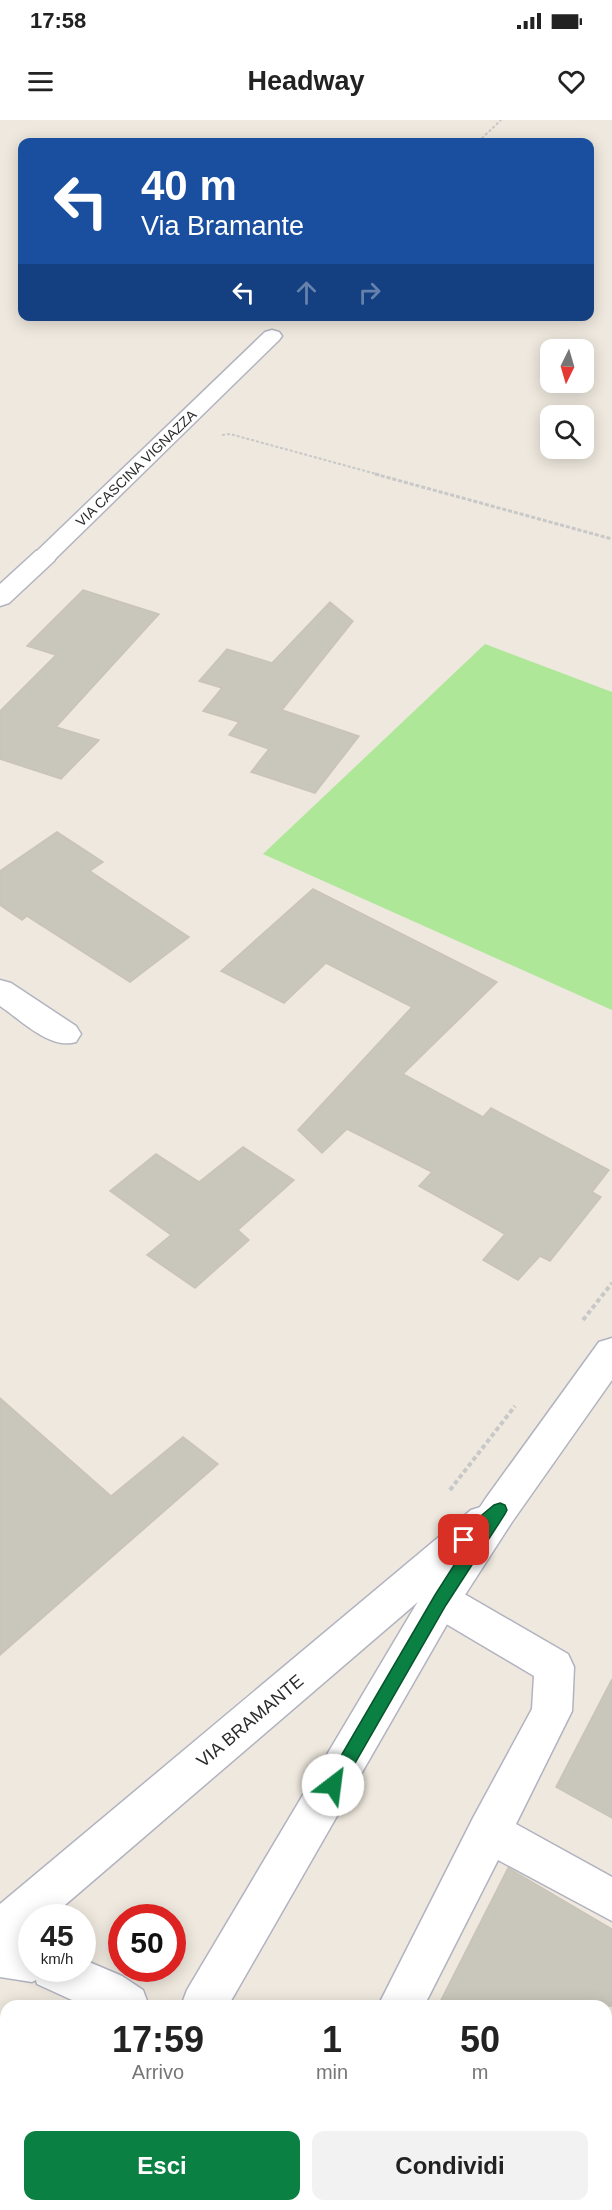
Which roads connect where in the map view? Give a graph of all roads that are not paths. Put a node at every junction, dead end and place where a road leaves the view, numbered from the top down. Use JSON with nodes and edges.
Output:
{"nodes":[{"id":1,"x":272,"y":336,"type":"dead end"},
{"id":2,"x":45,"y":556,"type":"joint"},
{"id":3,"x":0,"y":598,"type":"edge"},
{"id":4,"x":0,"y":992,"type":"edge"},
{"id":5,"x":65,"y":1034,"type":"dead end"},
{"id":6,"x":612,"y":1352,"type":"edge"},
{"id":7,"x":500,"y":1510,"type":"junction"},
{"id":8,"x":440,"y":1600,"type":"junction"},
{"id":9,"x":488,"y":1832,"type":"junction"},
{"id":10,"x":612,"y":1900,"type":"edge"},
{"id":11,"x":0,"y":1932,"type":"edge"},
{"id":12,"x":0,"y":1955,"type":"edge"},
{"id":13,"x":18,"y":1958,"type":"edge"},
{"id":14,"x":84,"y":1982,"type":"edge"},
{"id":15,"x":118,"y":2000,"type":"edge"},
{"id":16,"x":207,"y":2000,"type":"edge"},
{"id":17,"x":403,"y":2000,"type":"edge"}],
"edges":[{"from":1,"to":2,"type":"lane","name":"VIA CASCINA VIGNAZZA"},
{"from":2,"to":3,"type":"street","name":"VIA CASCINA VIGNAZZA"},
{"from":4,"to":5,"type":"street"},
{"from":6,"to":7,"type":"street","name":"VIA BRAMANTE"},
{"from":7,"to":8,"type":"street","name":"VIA BRAMANTE"},
{"from":7,"to":11,"type":"street","name":"VIA BRAMANTE"},
{"from":8,"to":9,"type":"street"},
{"from":8,"to":16,"type":"street","name":"VIA BRAMANTE"},
{"from":9,"to":10,"type":"street"},
{"from":9,"to":17,"type":"street"},
{"from":12,"to":13,"type":"street"},
{"from":14,"to":15,"type":"street"}]}
